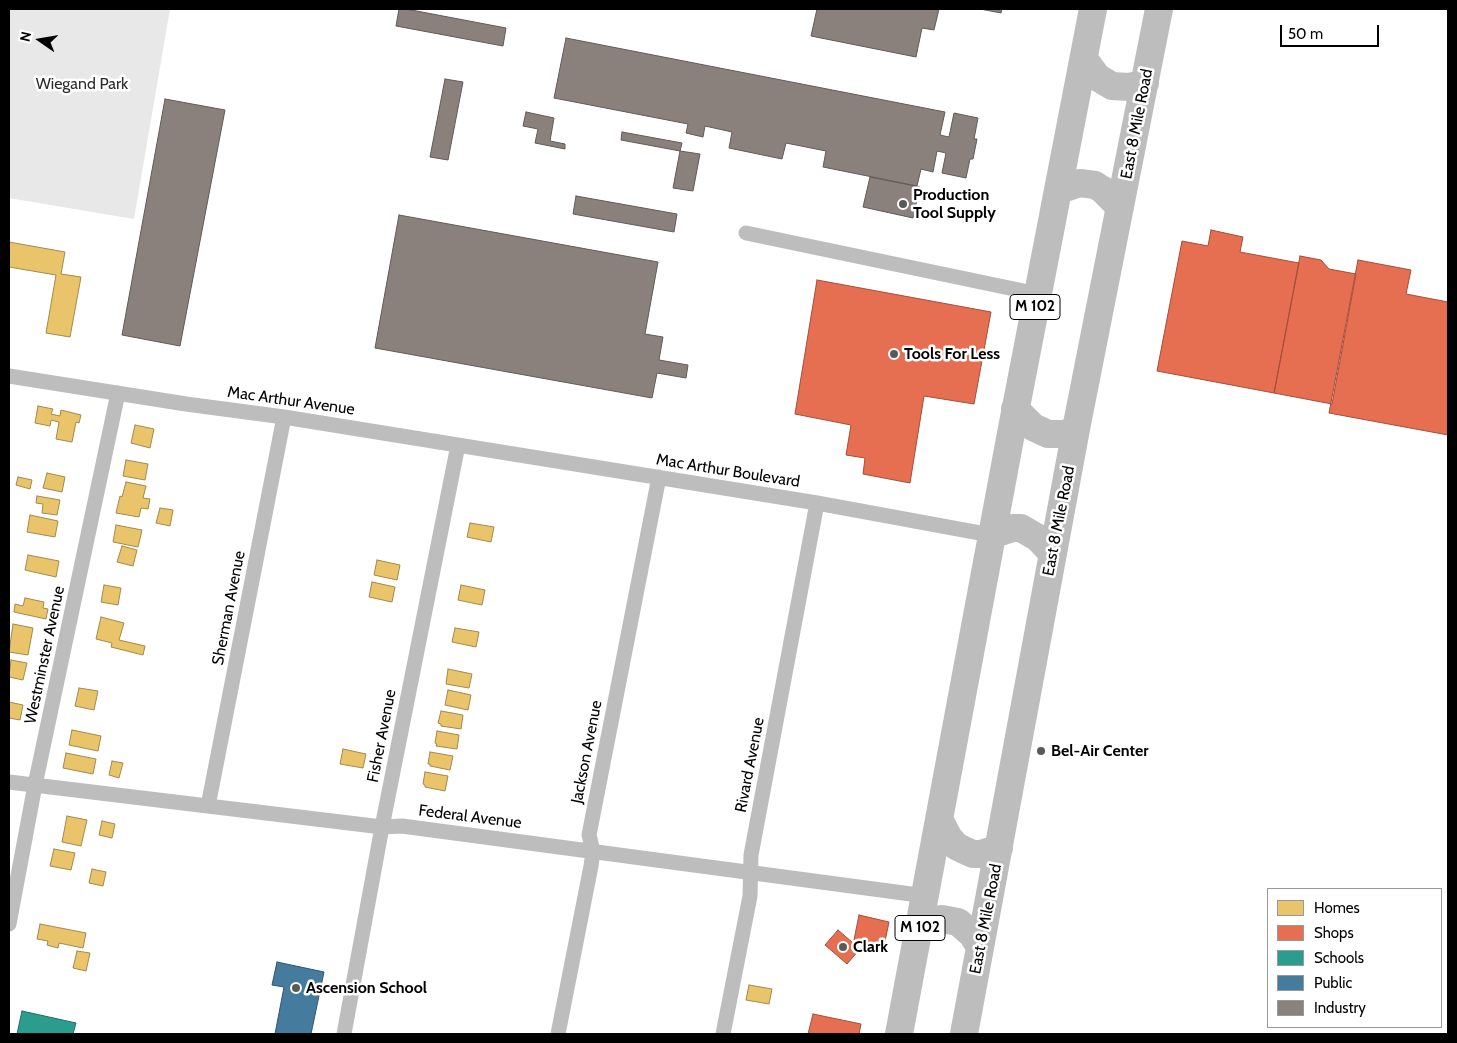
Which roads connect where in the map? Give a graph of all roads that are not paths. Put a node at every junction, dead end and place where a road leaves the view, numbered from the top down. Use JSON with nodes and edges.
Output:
{"nodes":[{"id":1,"x":1093,"y":9,"type":"edge"},
{"id":2,"x":1159,"y":9,"type":"edge"},
{"id":3,"x":1084,"y":59,"type":"junction"},
{"id":4,"x":1144,"y":83,"type":"junction"},
{"id":5,"x":1059,"y":190,"type":"junction"},
{"id":6,"x":1120,"y":207,"type":"junction"},
{"id":7,"x":746,"y":233,"type":"dead end"},
{"id":8,"x":1038,"y":294,"type":"junction"},
{"id":9,"x":9,"y":376,"type":"edge"},
{"id":10,"x":118,"y":393,"type":"junction"},
{"id":11,"x":1015,"y":409,"type":"junction"},
{"id":12,"x":284,"y":417,"type":"junction"},
{"id":13,"x":1076,"y":429,"type":"junction"},
{"id":14,"x":458,"y":445,"type":"junction"},
{"id":15,"x":659,"y":477,"type":"junction"},
{"id":16,"x":817,"y":503,"type":"junction"},
{"id":17,"x":991,"y":535,"type":"junction"},
{"id":18,"x":1052,"y":554,"type":"junction"},
{"id":19,"x":9,"y":782,"type":"edge"},
{"id":20,"x":35,"y":785,"type":"junction"},
{"id":21,"x":208,"y":806,"type":"junction"},
{"id":22,"x":940,"y":821,"type":"junction"},
{"id":23,"x":382,"y":827,"type":"junction"},
{"id":24,"x":999,"y":848,"type":"junction"},
{"id":25,"x":593,"y":851,"type":"junction"},
{"id":26,"x":752,"y":872,"type":"junction"},
{"id":27,"x":926,"y":896,"type":"junction"},
{"id":28,"x":9,"y":924,"type":"edge"},
{"id":29,"x":920,"y":924,"type":"junction"},
{"id":30,"x":980,"y":947,"type":"junction"},
{"id":31,"x":344,"y":1034,"type":"edge"},
{"id":32,"x":558,"y":1034,"type":"edge"},
{"id":33,"x":723,"y":1034,"type":"edge"},
{"id":34,"x":899,"y":1034,"type":"edge"},
{"id":35,"x":964,"y":1034,"type":"edge"}],
"edges":[{"from":1,"to":3,"type":"highway","number":"M 102"},
{"from":2,"to":4,"type":"highway","name":"East 8 Mile Road"},
{"from":3,"to":4,"type":"highway"},
{"from":3,"to":5,"type":"highway","number":"M 102"},
{"from":4,"to":6,"type":"highway","name":"East 8 Mile Road"},
{"from":5,"to":6,"type":"highway"},
{"from":5,"to":8,"type":"highway","number":"M 102"},
{"from":6,"to":13,"type":"highway","name":"East 8 Mile Road"},
{"from":7,"to":8,"type":"street"},
{"from":8,"to":11,"type":"highway","number":"M 102"},
{"from":9,"to":10,"type":"street"},
{"from":10,"to":12,"type":"street","name":"Mac Arthur Avenue"},
{"from":10,"to":20,"type":"street","name":"Westminster Avenue"},
{"from":11,"to":13,"type":"highway"},
{"from":11,"to":17,"type":"highway","number":"M 102"},
{"from":12,"to":14,"type":"street","name":"Mac Arthur Avenue"},
{"from":12,"to":21,"type":"street","name":"Sherman Avenue"},
{"from":13,"to":18,"type":"highway","name":"East 8 Mile Road"},
{"from":14,"to":15,"type":"street","name":"Mac Arthur Boulevard"},
{"from":14,"to":23,"type":"street","name":"Fisher Avenue"},
{"from":15,"to":16,"type":"street","name":"Mac Arthur Boulevard"},
{"from":15,"to":25,"type":"street","name":"Jackson Avenue"},
{"from":16,"to":17,"type":"street","name":"Mac Arthur Boulevard"},
{"from":16,"to":26,"type":"street","name":"Rivard Avenue"},
{"from":17,"to":18,"type":"highway"},
{"from":17,"to":22,"type":"highway","number":"M 102"},
{"from":18,"to":24,"type":"highway","name":"East 8 Mile Road"},
{"from":19,"to":20,"type":"street","name":"Federal Avenue"},
{"from":20,"to":21,"type":"street","name":"Federal Avenue"},
{"from":20,"to":28,"type":"street","name":"Westminster Avenue"},
{"from":21,"to":23,"type":"street","name":"Federal Avenue"},
{"from":22,"to":24,"type":"highway"},
{"from":22,"to":27,"type":"highway","number":"M 102"},
{"from":23,"to":25,"type":"street","name":"Federal Avenue"},
{"from":23,"to":31,"type":"street","name":"Fisher Avenue"},
{"from":24,"to":30,"type":"highway","name":"East 8 Mile Road"},
{"from":25,"to":26,"type":"street","name":"Federal Avenue"},
{"from":25,"to":32,"type":"street","name":"Jackson Avenue"},
{"from":26,"to":27,"type":"street","name":"Federal Avenue"},
{"from":26,"to":33,"type":"street","name":"Rivard Avenue"},
{"from":27,"to":29,"type":"highway","number":"M 102"},
{"from":29,"to":30,"type":"highway"},
{"from":29,"to":34,"type":"highway","number":"M 102"},
{"from":30,"to":35,"type":"highway","name":"East 8 Mile Road"}]}
